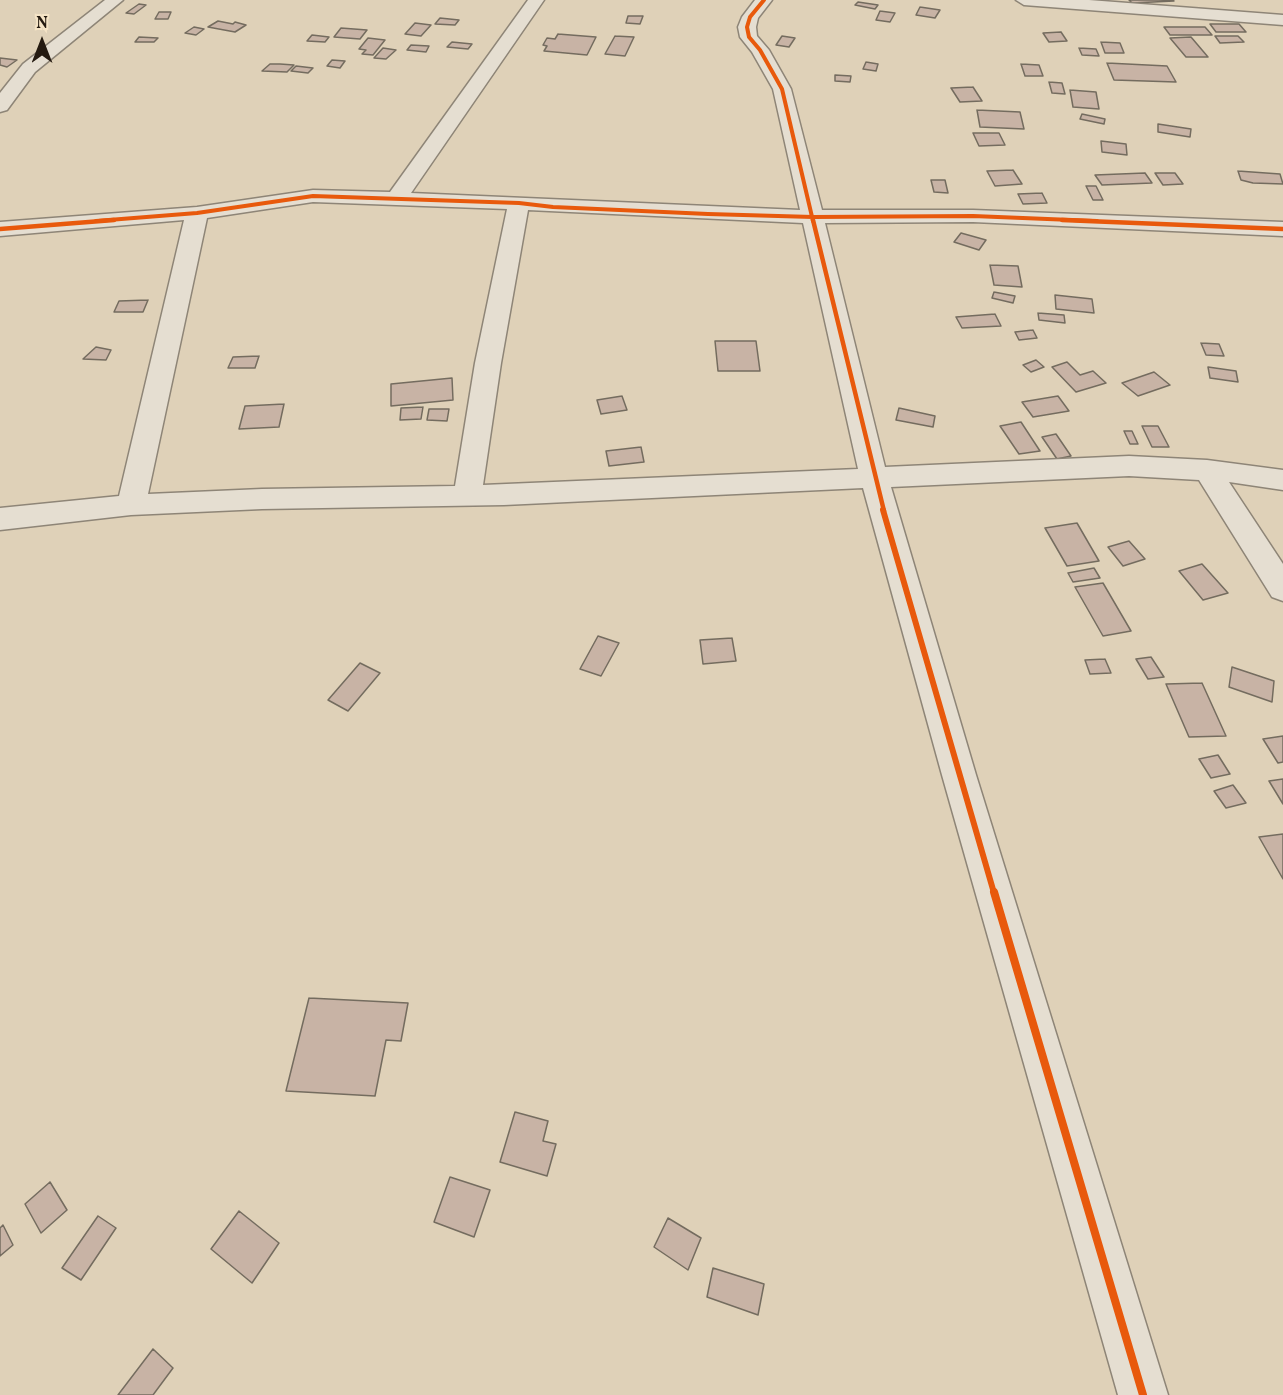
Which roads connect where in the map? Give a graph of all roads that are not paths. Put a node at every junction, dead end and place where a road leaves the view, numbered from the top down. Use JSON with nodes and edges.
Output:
{"nodes":[{"id":1,"x":115,"y":0,"type":"edge"},
{"id":2,"x":536,"y":0,"type":"edge"},
{"id":3,"x":1024,"y":0,"type":"edge"},
{"id":4,"x":744,"y":1,"type":"edge"},
{"id":5,"x":764,"y":1,"type":"edge"},
{"id":6,"x":1058,"y":2,"type":"edge"},
{"id":7,"x":1283,"y":20,"type":"edge"},
{"id":8,"x":0,"y":106,"type":"edge"},
{"id":9,"x":397,"y":198,"type":"junction"},
{"id":10,"x":519,"y":203,"type":"junction"},
{"id":11,"x":197,"y":213,"type":"junction"},
{"id":12,"x":813,"y":217,"type":"junction"},
{"id":13,"x":0,"y":229,"type":"edge"},
{"id":14,"x":1283,"y":229,"type":"edge"},
{"id":15,"x":1207,"y":471,"type":"junction"},
{"id":16,"x":874,"y":477,"type":"junction"},
{"id":17,"x":1283,"y":480,"type":"edge"},
{"id":18,"x":467,"y":496,"type":"junction"},
{"id":19,"x":131,"y":505,"type":"junction"},
{"id":20,"x":0,"y":519,"type":"edge"},
{"id":21,"x":1283,"y":589,"type":"edge"},
{"id":22,"x":1143,"y":1395,"type":"edge"}],
"edges":[{"from":1,"to":8,"type":"street"},
{"from":2,"to":9,"type":"street"},
{"from":3,"to":6,"type":"street"},
{"from":4,"to":5,"type":"street"},
{"from":5,"to":12,"type":"street"},
{"from":6,"to":7,"type":"street"},
{"from":9,"to":10,"type":"street"},
{"from":9,"to":11,"type":"street"},
{"from":10,"to":12,"type":"street"},
{"from":10,"to":18,"type":"street"},
{"from":11,"to":13,"type":"street"},
{"from":11,"to":19,"type":"street"},
{"from":12,"to":14,"type":"street"},
{"from":12,"to":16,"type":"street"},
{"from":15,"to":16,"type":"street"},
{"from":15,"to":17,"type":"street"},
{"from":15,"to":21,"type":"street"},
{"from":16,"to":18,"type":"street"},
{"from":16,"to":22,"type":"street"},
{"from":18,"to":19,"type":"street"},
{"from":19,"to":20,"type":"street"}]}
